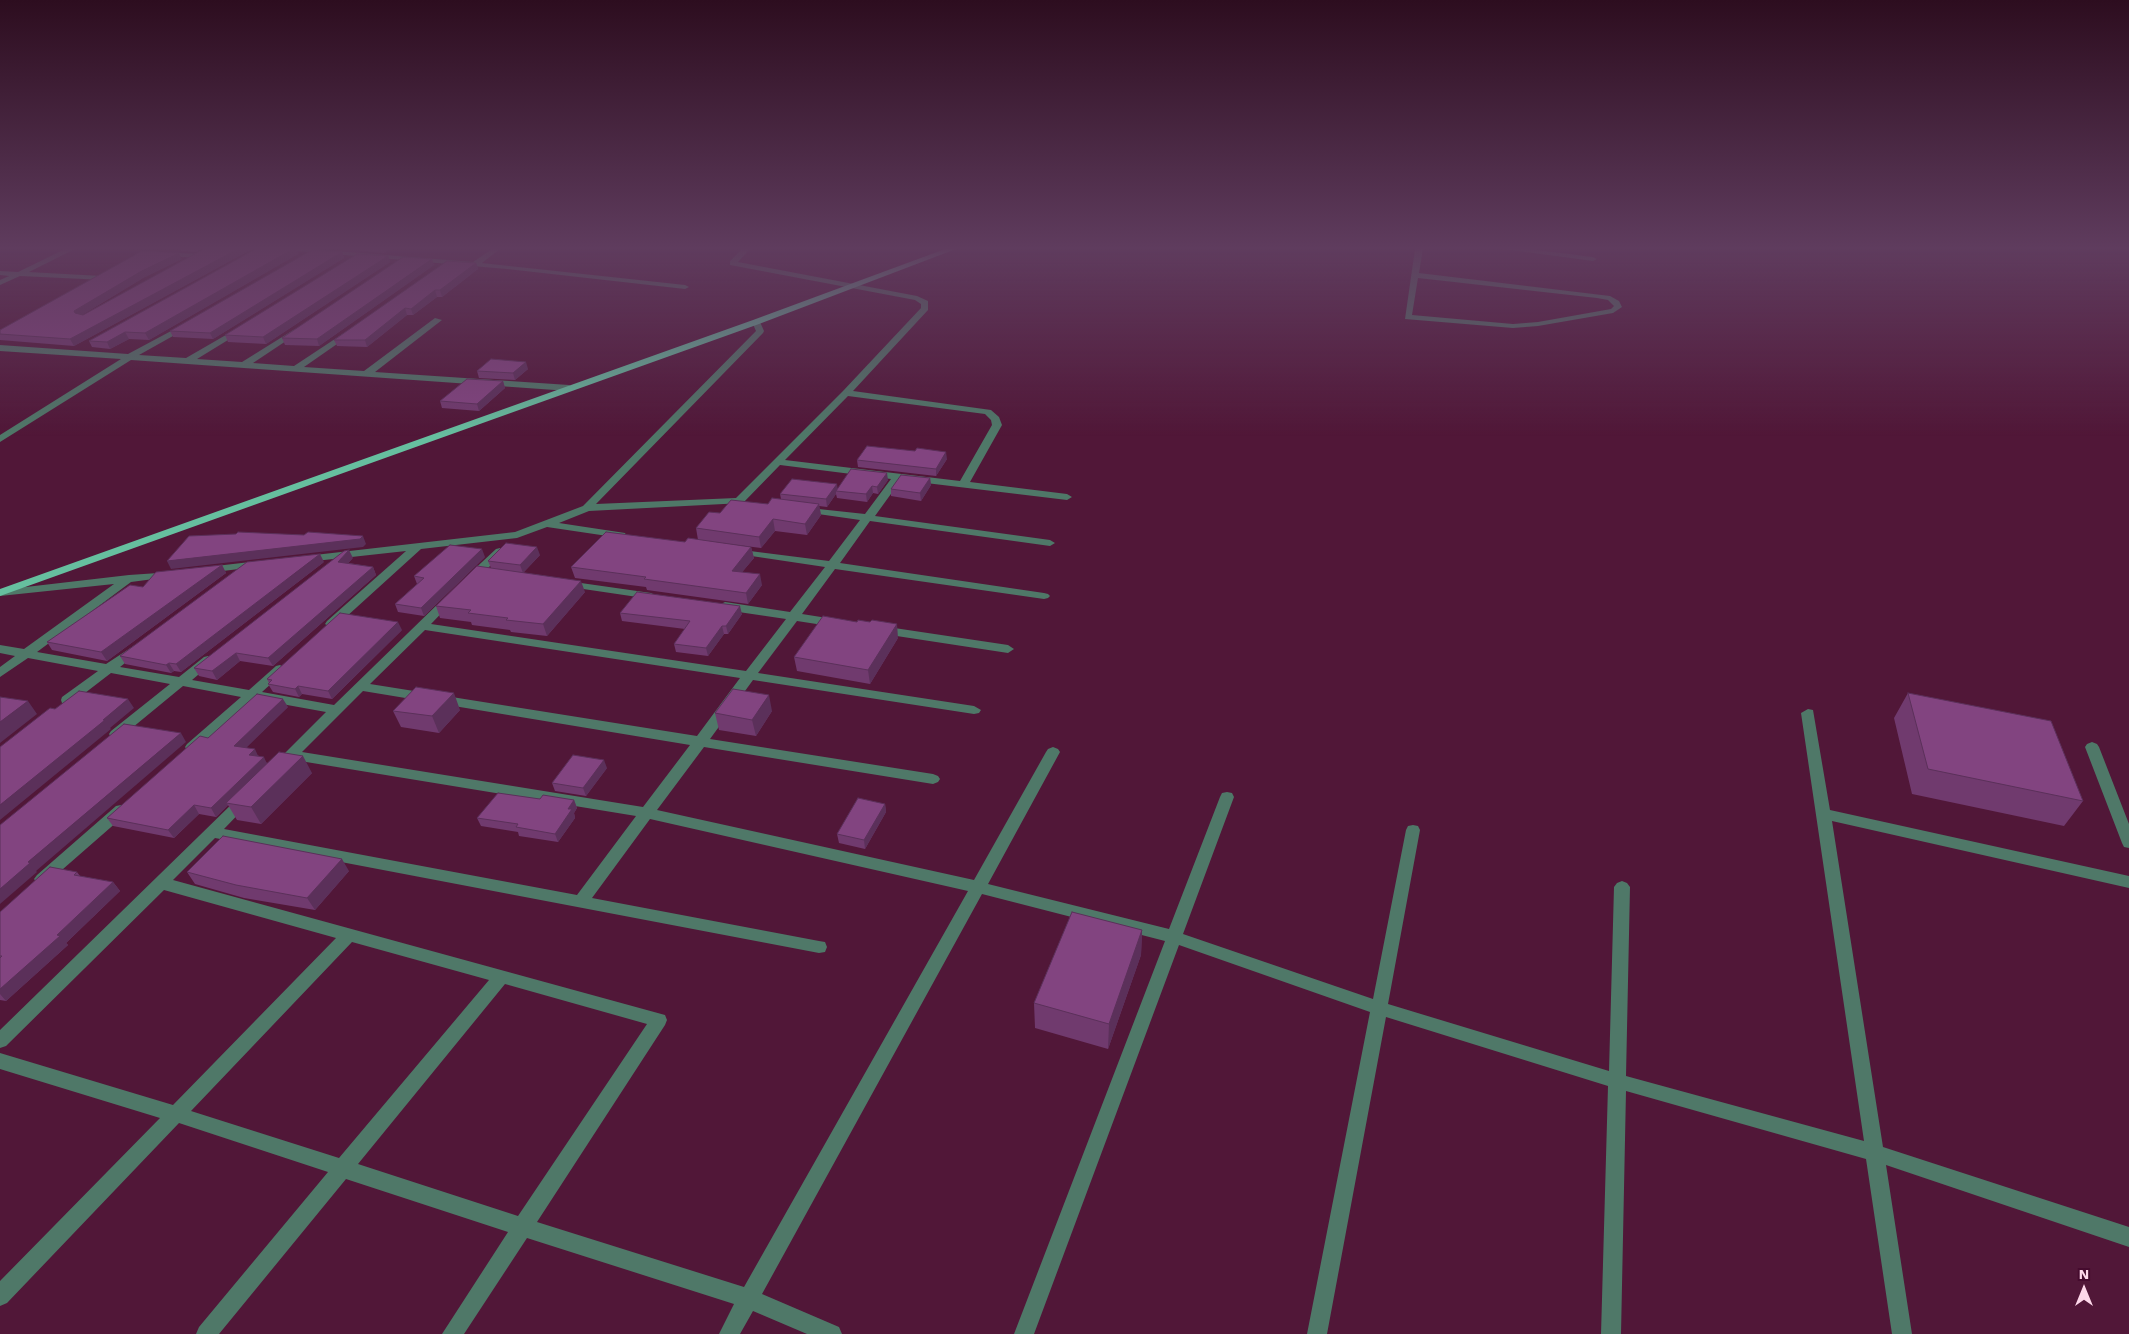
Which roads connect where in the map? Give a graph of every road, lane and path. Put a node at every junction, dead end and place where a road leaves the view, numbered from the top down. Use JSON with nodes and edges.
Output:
{"nodes":[{"id":1,"x":785,"y":311,"type":"edge"},
{"id":2,"x":922,"y":311,"type":"edge"},
{"id":3,"x":1409,"y":311,"type":"edge"},
{"id":4,"x":1611,"y":311,"type":"edge"},
{"id":5,"x":438,"y":320,"type":"dead end"},
{"id":6,"x":191,"y":322,"type":"edge"},
{"id":7,"x":756,"y":322,"type":"junction"},
{"id":8,"x":243,"y":327,"type":"edge"},
{"id":9,"x":300,"y":328,"type":"edge"},
{"id":10,"x":352,"y":329,"type":"edge"},
{"id":11,"x":89,"y":344,"type":"edge"},
{"id":12,"x":0,"y":348,"type":"edge"},
{"id":13,"x":71,"y":353,"type":"junction"},
{"id":14,"x":130,"y":357,"type":"junction"},
{"id":15,"x":188,"y":361,"type":"junction"},
{"id":16,"x":244,"y":365,"type":"junction"},
{"id":17,"x":295,"y":369,"type":"junction"},
{"id":18,"x":366,"y":374,"type":"junction"},
{"id":19,"x":569,"y":388,"type":"junction"},
{"id":20,"x":846,"y":393,"type":"junction"},
{"id":21,"x":0,"y":439,"type":"edge"},
{"id":22,"x":778,"y":462,"type":"junction"},
{"id":23,"x":898,"y":477,"type":"junction"},
{"id":24,"x":963,"y":485,"type":"junction"},
{"id":25,"x":1067,"y":497,"type":"dead end"},
{"id":26,"x":789,"y":507,"type":"edge"},
{"id":27,"x":587,"y":508,"type":"junction"},
{"id":28,"x":868,"y":516,"type":"junction"},
{"id":29,"x":547,"y":524,"type":"junction"},
{"id":30,"x":517,"y":535,"type":"junction"},
{"id":31,"x":636,"y":537,"type":"edge"},
{"id":32,"x":1050,"y":543,"type":"dead end"},
{"id":33,"x":418,"y":546,"type":"junction"},
{"id":34,"x":724,"y":549,"type":"edge"},
{"id":35,"x":344,"y":554,"type":"junction"},
{"id":36,"x":296,"y":560,"type":"edge"},
{"id":37,"x":266,"y":563,"type":"edge"},
{"id":38,"x":833,"y":564,"type":"junction"},
{"id":39,"x":247,"y":565,"type":"junction"},
{"id":40,"x":198,"y":571,"type":"edge"},
{"id":41,"x":478,"y":572,"type":"junction"},
{"id":42,"x":178,"y":573,"type":"edge"},
{"id":43,"x":320,"y":573,"type":"edge"},
{"id":44,"x":497,"y":574,"type":"edge"},
{"id":45,"x":129,"y":578,"type":"junction"},
{"id":46,"x":224,"y":582,"type":"edge"},
{"id":47,"x":557,"y":583,"type":"edge"},
{"id":48,"x":0,"y":593,"type":"edge"},
{"id":49,"x":1044,"y":596,"type":"dead end"},
{"id":50,"x":665,"y":598,"type":"edge"},
{"id":51,"x":715,"y":605,"type":"edge"},
{"id":52,"x":794,"y":616,"type":"junction"},
{"id":53,"x":852,"y":625,"type":"edge"},
{"id":54,"x":422,"y":626,"type":"junction"},
{"id":55,"x":872,"y":628,"type":"edge"},
{"id":56,"x":323,"y":631,"type":"edge"},
{"id":57,"x":146,"y":640,"type":"edge"},
{"id":58,"x":0,"y":649,"type":"edge"},
{"id":59,"x":1008,"y":649,"type":"dead end"},
{"id":60,"x":218,"y":652,"type":"edge"},
{"id":61,"x":26,"y":655,"type":"junction"},
{"id":62,"x":287,"y":663,"type":"edge"},
{"id":63,"x":107,"y":669,"type":"junction"},
{"id":64,"x":0,"y":673,"type":"edge"},
{"id":65,"x":749,"y":676,"type":"junction"},
{"id":66,"x":179,"y":683,"type":"junction"},
{"id":67,"x":360,"y":687,"type":"junction"},
{"id":68,"x":250,"y":696,"type":"junction"},
{"id":69,"x":54,"y":710,"type":"edge"},
{"id":70,"x":337,"y":710,"type":"junction"},
{"id":71,"x":974,"y":710,"type":"dead end"},
{"id":72,"x":1808,"y":713,"type":"dead end"},
{"id":73,"x":700,"y":742,"type":"junction"},
{"id":74,"x":104,"y":744,"type":"edge"},
{"id":75,"x":2092,"y":747,"type":"dead end"},
{"id":76,"x":1053,"y":752,"type":"dead end"},
{"id":77,"x":184,"y":754,"type":"edge"},
{"id":78,"x":291,"y":755,"type":"junction"},
{"id":79,"x":278,"y":768,"type":"edge"},
{"id":80,"x":933,"y":779,"type":"dead end"},
{"id":81,"x":251,"y":794,"type":"edge"},
{"id":82,"x":1227,"y":797,"type":"dead end"},
{"id":83,"x":132,"y":800,"type":"edge"},
{"id":84,"x":647,"y":813,"type":"junction"},
{"id":85,"x":1823,"y":814,"type":"junction"},
{"id":86,"x":1413,"y":830,"type":"dead end"},
{"id":87,"x":212,"y":832,"type":"junction"},
{"id":88,"x":2129,"y":842,"type":"edge"},
{"id":89,"x":2129,"y":882,"type":"edge"},
{"id":90,"x":162,"y":883,"type":"junction"},
{"id":91,"x":978,"y":887,"type":"junction"},
{"id":92,"x":1622,"y":887,"type":"dead end"},
{"id":93,"x":30,"y":890,"type":"edge"},
{"id":94,"x":580,"y":902,"type":"junction"},
{"id":95,"x":349,"y":935,"type":"junction"},
{"id":96,"x":1174,"y":937,"type":"junction"},
{"id":97,"x":819,"y":947,"type":"dead end"},
{"id":98,"x":501,"y":977,"type":"junction"},
{"id":99,"x":1379,"y":1008,"type":"junction"},
{"id":100,"x":0,"y":1041,"type":"edge"},
{"id":101,"x":0,"y":1061,"type":"edge"},
{"id":102,"x":1617,"y":1081,"type":"junction"},
{"id":103,"x":176,"y":1114,"type":"junction"},
{"id":104,"x":1875,"y":1153,"type":"junction"},
{"id":105,"x":343,"y":1167,"type":"junction"},
{"id":106,"x":522,"y":1227,"type":"junction"},
{"id":107,"x":2129,"y":1237,"type":"edge"},
{"id":108,"x":0,"y":1296,"type":"edge"},
{"id":109,"x":748,"y":1299,"type":"junction"},
{"id":110,"x":206,"y":1334,"type":"edge"},
{"id":111,"x":452,"y":1334,"type":"edge"},
{"id":112,"x":729,"y":1334,"type":"edge"},
{"id":113,"x":832,"y":1334,"type":"edge"},
{"id":114,"x":1024,"y":1334,"type":"edge"},
{"id":115,"x":1317,"y":1334,"type":"edge"},
{"id":116,"x":1611,"y":1334,"type":"edge"},
{"id":117,"x":1902,"y":1334,"type":"edge"}],
"edges":[{"from":1,"to":7,"type":"main road"},
{"from":2,"to":20,"type":"street"},
{"from":3,"to":4,"type":"street"},
{"from":5,"to":18,"type":"street"},
{"from":6,"to":14,"type":"street"},
{"from":7,"to":19,"type":"main road"},
{"from":7,"to":27,"type":"street"},
{"from":8,"to":15,"type":"street"},
{"from":9,"to":16,"type":"street"},
{"from":10,"to":17,"type":"street"},
{"from":11,"to":13,"type":"street"},
{"from":12,"to":13,"type":"street"},
{"from":13,"to":14,"type":"street"},
{"from":14,"to":15,"type":"street"},
{"from":14,"to":21,"type":"street"},
{"from":15,"to":16,"type":"street"},
{"from":16,"to":17,"type":"street"},
{"from":17,"to":18,"type":"street"},
{"from":18,"to":19,"type":"street"},
{"from":19,"to":48,"type":"main road"},
{"from":20,"to":22,"type":"street"},
{"from":20,"to":24,"type":"street"},
{"from":22,"to":23,"type":"street"},
{"from":22,"to":27,"type":"street"},
{"from":23,"to":24,"type":"street"},
{"from":23,"to":28,"type":"street"},
{"from":24,"to":25,"type":"street"},
{"from":26,"to":28,"type":"street"},
{"from":27,"to":29,"type":"street"},
{"from":28,"to":32,"type":"street"},
{"from":28,"to":38,"type":"street"},
{"from":29,"to":30,"type":"street"},
{"from":29,"to":31,"type":"street"},
{"from":30,"to":33,"type":"street"},
{"from":30,"to":41,"type":"street"},
{"from":33,"to":35,"type":"street"},
{"from":33,"to":56,"type":"street"},
{"from":34,"to":38,"type":"street"},
{"from":35,"to":36,"type":"street"},
{"from":35,"to":43,"type":"street"},
{"from":37,"to":39,"type":"street"},
{"from":38,"to":49,"type":"street"},
{"from":38,"to":52,"type":"street"},
{"from":39,"to":40,"type":"street"},
{"from":39,"to":46,"type":"street"},
{"from":41,"to":44,"type":"street"},
{"from":41,"to":54,"type":"street"},
{"from":42,"to":45,"type":"street"},
{"from":45,"to":48,"type":"street"},
{"from":45,"to":61,"type":"street"},
{"from":47,"to":50,"type":"street"},
{"from":51,"to":52,"type":"street"},
{"from":52,"to":53,"type":"street"},
{"from":52,"to":65,"type":"street"},
{"from":54,"to":65,"type":"street"},
{"from":54,"to":67,"type":"street"},
{"from":55,"to":59,"type":"street"},
{"from":57,"to":63,"type":"street"},
{"from":58,"to":61,"type":"street"},
{"from":60,"to":66,"type":"street"},
{"from":61,"to":63,"type":"street"},
{"from":61,"to":64,"type":"street"},
{"from":62,"to":68,"type":"street"},
{"from":63,"to":66,"type":"street"},
{"from":63,"to":69,"type":"street"},
{"from":65,"to":71,"type":"street"},
{"from":65,"to":73,"type":"street"},
{"from":66,"to":68,"type":"street"},
{"from":66,"to":74,"type":"street"},
{"from":67,"to":70,"type":"street"},
{"from":67,"to":73,"type":"street"},
{"from":68,"to":70,"type":"street"},
{"from":68,"to":77,"type":"street"},
{"from":70,"to":78,"type":"street"},
{"from":72,"to":85,"type":"street"},
{"from":73,"to":80,"type":"street"},
{"from":73,"to":84,"type":"street"},
{"from":75,"to":88,"type":"street"},
{"from":76,"to":91,"type":"street"},
{"from":78,"to":79,"type":"street"},
{"from":78,"to":84,"type":"street"},
{"from":81,"to":87,"type":"street"},
{"from":82,"to":96,"type":"street"},
{"from":83,"to":93,"type":"street"},
{"from":84,"to":91,"type":"street"},
{"from":84,"to":94,"type":"street"},
{"from":85,"to":89,"type":"street"},
{"from":85,"to":104,"type":"street"},
{"from":86,"to":99,"type":"street"},
{"from":87,"to":90,"type":"street"},
{"from":87,"to":94,"type":"street"},
{"from":90,"to":95,"type":"street"},
{"from":90,"to":100,"type":"street"},
{"from":91,"to":96,"type":"street"},
{"from":91,"to":109,"type":"street"},
{"from":92,"to":102,"type":"street"},
{"from":94,"to":97,"type":"street"},
{"from":95,"to":98,"type":"street"},
{"from":95,"to":103,"type":"street"},
{"from":96,"to":99,"type":"street"},
{"from":96,"to":114,"type":"street"},
{"from":98,"to":105,"type":"street"},
{"from":98,"to":106,"type":"street"},
{"from":99,"to":102,"type":"street"},
{"from":99,"to":115,"type":"street"},
{"from":101,"to":103,"type":"street"},
{"from":102,"to":104,"type":"street"},
{"from":102,"to":116,"type":"street"},
{"from":103,"to":105,"type":"street"},
{"from":103,"to":108,"type":"street"},
{"from":104,"to":107,"type":"street"},
{"from":104,"to":117,"type":"street"},
{"from":105,"to":106,"type":"street"},
{"from":105,"to":110,"type":"street"},
{"from":106,"to":109,"type":"street"},
{"from":106,"to":111,"type":"street"},
{"from":109,"to":112,"type":"street"},
{"from":109,"to":113,"type":"street"}]}
